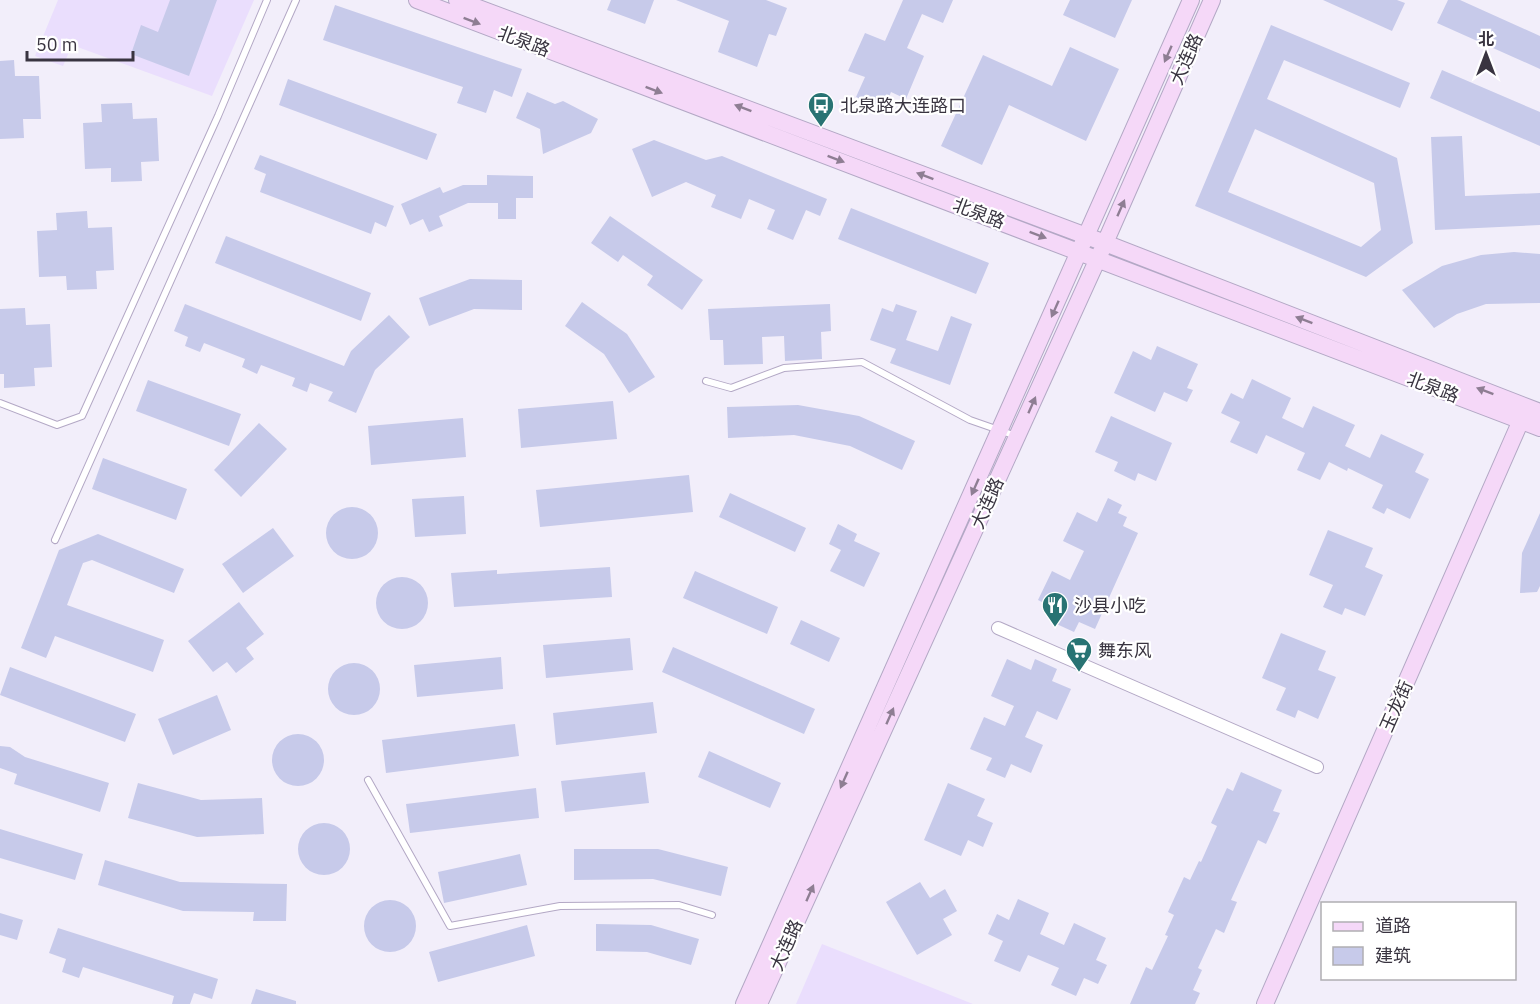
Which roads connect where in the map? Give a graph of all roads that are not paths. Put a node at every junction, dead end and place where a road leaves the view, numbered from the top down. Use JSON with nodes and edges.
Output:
{"nodes":[{"id":1,"x":267,"y":0,"type":"edge"},
{"id":2,"x":296,"y":0,"type":"edge"},
{"id":3,"x":417,"y":0,"type":"edge"},
{"id":4,"x":457,"y":0,"type":"edge"},
{"id":5,"x":1191,"y":0,"type":"edge"},
{"id":6,"x":1212,"y":0,"type":"edge"},
{"id":7,"x":1083,"y":244,"type":"junction"},
{"id":8,"x":1102,"y":251,"type":"junction"},
{"id":9,"x":706,"y":381,"type":"dead end"},
{"id":10,"x":0,"y":403,"type":"edge"},
{"id":11,"x":1530,"y":413,"type":"edge"},
{"id":12,"x":1540,"y":428,"type":"edge"},
{"id":13,"x":1000,"y":430,"type":"junction"},
{"id":14,"x":1018,"y":436,"type":"junction"},
{"id":15,"x":55,"y":540,"type":"dead end"},
{"id":16,"x":998,"y":628,"type":"dead end"},
{"id":17,"x":1317,"y":767,"type":"dead end"},
{"id":18,"x":368,"y":780,"type":"dead end"},
{"id":19,"x":712,"y":915,"type":"dead end"},
{"id":20,"x":744,"y":1004,"type":"edge"},
{"id":21,"x":759,"y":1004,"type":"edge"},
{"id":22,"x":1265,"y":1004,"type":"edge"}],
"edges":[{"from":1,"to":10,"type":"lane"},
{"from":2,"to":15,"type":"lane"},
{"from":3,"to":7,"type":"street","name":"北泉路","one_way":true},
{"from":7,"to":4,"type":"street","name":"北泉路","one_way":true},
{"from":5,"to":7,"type":"street","name":"大连路","one_way":true},
{"from":8,"to":6,"type":"street","name":"大连路","one_way":true},
{"from":7,"to":8,"type":"street","name":"北泉路"},
{"from":7,"to":13,"type":"street","name":"大连路","one_way":true},
{"from":8,"to":11,"type":"street","name":"北泉路"},
{"from":14,"to":8,"type":"street","name":"大连路","one_way":true},
{"from":9,"to":13,"type":"lane"},
{"from":11,"to":12,"type":"street","name":"北泉路"},
{"from":11,"to":22,"type":"street","name":"玉龙街"},
{"from":13,"to":14,"type":"lane"},
{"from":13,"to":20,"type":"street","name":"大连路","one_way":true},
{"from":21,"to":14,"type":"street","name":"大连路","one_way":true},
{"from":16,"to":17,"type":"street"},
{"from":18,"to":19,"type":"lane"}]}
